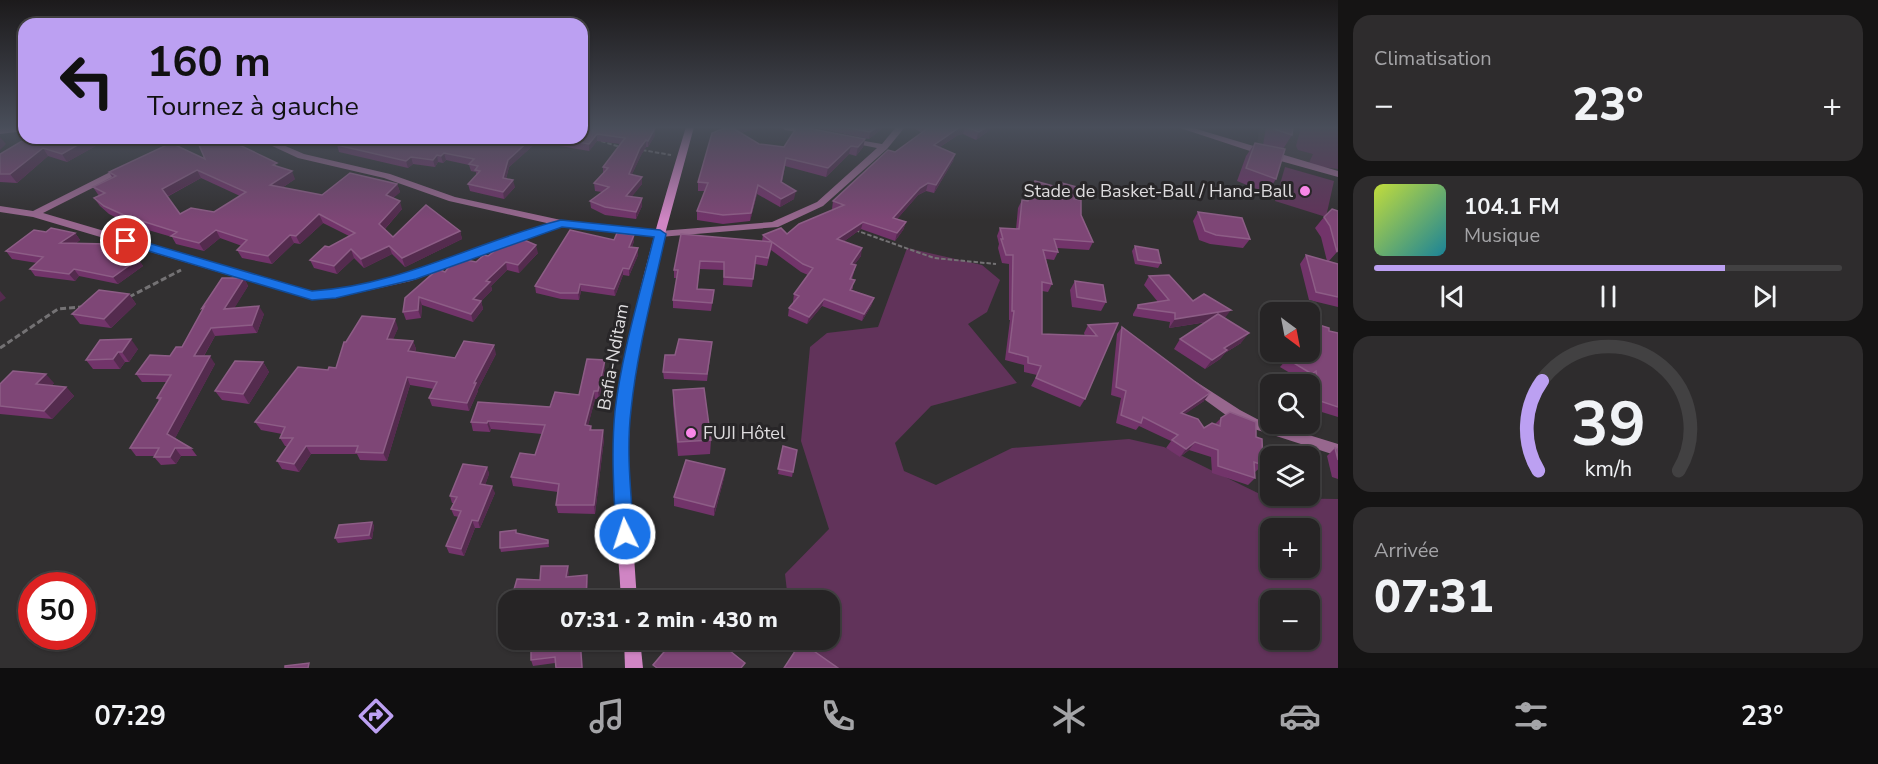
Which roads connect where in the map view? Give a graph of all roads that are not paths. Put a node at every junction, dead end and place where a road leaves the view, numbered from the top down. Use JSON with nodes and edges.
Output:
{"nodes":[{"id":1,"x":310,"y":158,"type":"edge"},
{"id":2,"x":681,"y":158,"type":"edge"},
{"id":3,"x":871,"y":158,"type":"edge"},
{"id":4,"x":1281,"y":158,"type":"edge"},
{"id":5,"x":137,"y":162,"type":"edge"},
{"id":6,"x":1338,"y":174,"type":"edge"},
{"id":7,"x":5,"y":210,"type":"edge"},
{"id":8,"x":34,"y":214,"type":"junction"},
{"id":9,"x":0,"y":219,"type":"edge"},
{"id":10,"x":561,"y":223,"type":"junction"},
{"id":11,"x":660,"y":234,"type":"junction"},
{"id":12,"x":1186,"y":379,"type":"edge"},
{"id":13,"x":1338,"y":450,"type":"edge"},
{"id":14,"x":628,"y":590,"type":"edge"},
{"id":15,"x":633,"y":650,"type":"edge"},
{"id":16,"x":634,"y":668,"type":"edge"}],
"edges":[{"from":1,"to":10,"type":"street"},
{"from":2,"to":11,"type":"main road","name":"Bafia-Nditam"},
{"from":3,"to":11,"type":"street"},
{"from":4,"to":6,"type":"street"},
{"from":5,"to":8,"type":"street"},
{"from":7,"to":8,"type":"street"},
{"from":7,"to":9,"type":"street"},
{"from":8,"to":10,"type":"street"},
{"from":10,"to":11,"type":"street"},
{"from":11,"to":14,"type":"main road","name":"Bafia-Nditam"},
{"from":12,"to":13,"type":"street"},
{"from":15,"to":16,"type":"main road"}]}
